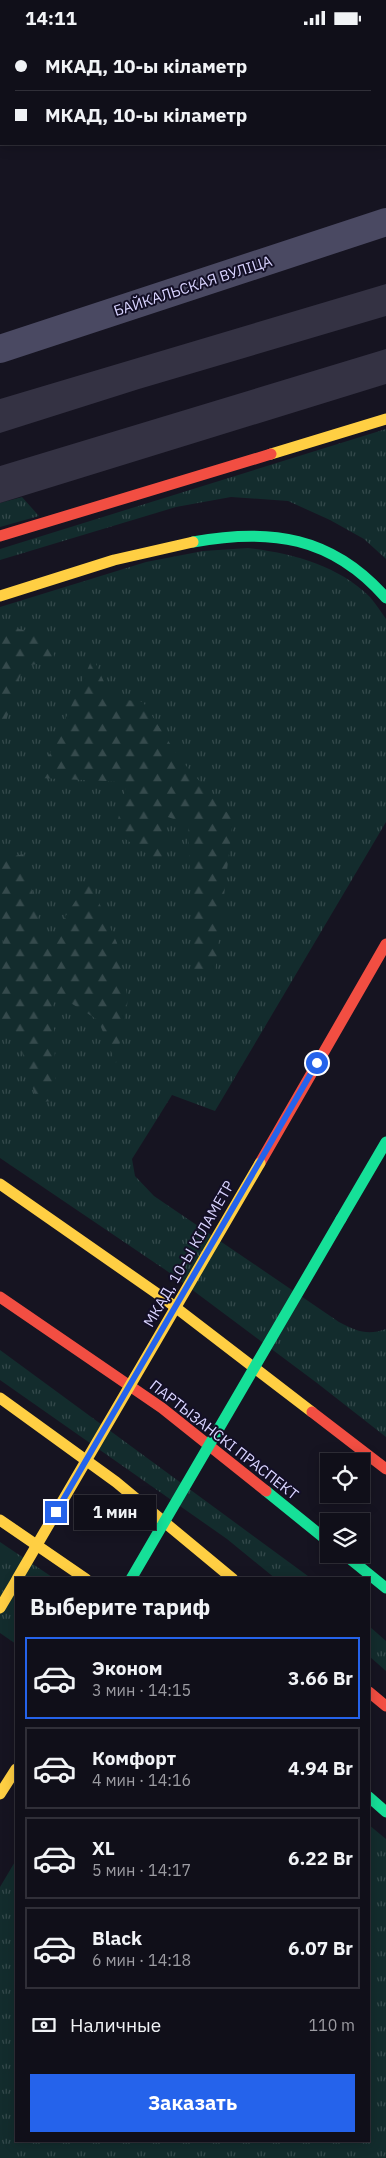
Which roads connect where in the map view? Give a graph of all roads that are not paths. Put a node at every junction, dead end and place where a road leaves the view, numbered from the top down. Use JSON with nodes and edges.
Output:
{"nodes":[{"id":1,"x":386,"y":221,"type":"edge"},
{"id":2,"x":0,"y":349,"type":"edge"},
{"id":3,"x":386,"y":419,"type":"edge"},
{"id":4,"x":0,"y":536,"type":"edge"},
{"id":5,"x":0,"y":596,"type":"edge"},
{"id":6,"x":386,"y":598,"type":"edge"},
{"id":7,"x":385,"y":940,"type":"edge"},
{"id":8,"x":386,"y":1142,"type":"edge"},
{"id":9,"x":386,"y":1147,"type":"edge"},
{"id":10,"x":0,"y":1184,"type":"edge"},
{"id":11,"x":351,"y":1204,"type":"junction"},
{"id":12,"x":0,"y":1297,"type":"edge"},
{"id":13,"x":0,"y":1398,"type":"edge"},
{"id":14,"x":386,"y":1469,"type":"edge"},
{"id":15,"x":0,"y":1520,"type":"edge"},
{"id":16,"x":320,"y":1534,"type":"edge"},
{"id":17,"x":355,"y":1563,"type":"edge"},
{"id":18,"x":19,"y":1577,"type":"edge"},
{"id":19,"x":83,"y":1577,"type":"edge"},
{"id":20,"x":132,"y":1577,"type":"edge"},
{"id":21,"x":230,"y":1577,"type":"edge"},
{"id":22,"x":15,"y":1583,"type":"edge"},
{"id":23,"x":386,"y":1588,"type":"edge"},
{"id":24,"x":0,"y":1608,"type":"edge"},
{"id":25,"x":370,"y":1693,"type":"edge"},
{"id":26,"x":386,"y":1706,"type":"edge"},
{"id":27,"x":15,"y":1771,"type":"edge"},
{"id":28,"x":0,"y":1794,"type":"edge"},
{"id":29,"x":370,"y":1798,"type":"edge"},
{"id":30,"x":386,"y":1812,"type":"edge"}],
"edges":[{"from":1,"to":2,"type":"street","name":"БАЙКАЛЬСКАЯ ВУЛІЦА"},
{"from":3,"to":4,"type":"main road"},
{"from":5,"to":6,"type":"main road"},
{"from":7,"to":18,"type":"main road","name":"МКАД, 10-Ы КІЛАМЕТР","bridge":true},
{"from":8,"to":11,"type":"main road"},
{"from":9,"to":11,"type":"main road"},
{"from":10,"to":14,"type":"main road"},
{"from":11,"to":20,"type":"main road","bridge":true},
{"from":12,"to":16,"type":"main road","name":"ПАРТЫЗАНСКІ ПРАСПЕКТ"},
{"from":13,"to":21,"type":"main road"},
{"from":15,"to":19,"type":"main road"},
{"from":17,"to":23,"type":"main road"},
{"from":22,"to":24,"type":"main road","name":"МКАД, 10-Ы КІЛАМЕТР"},
{"from":25,"to":26,"type":"main road"},
{"from":27,"to":28,"type":"main road"},
{"from":29,"to":30,"type":"main road"}]}
